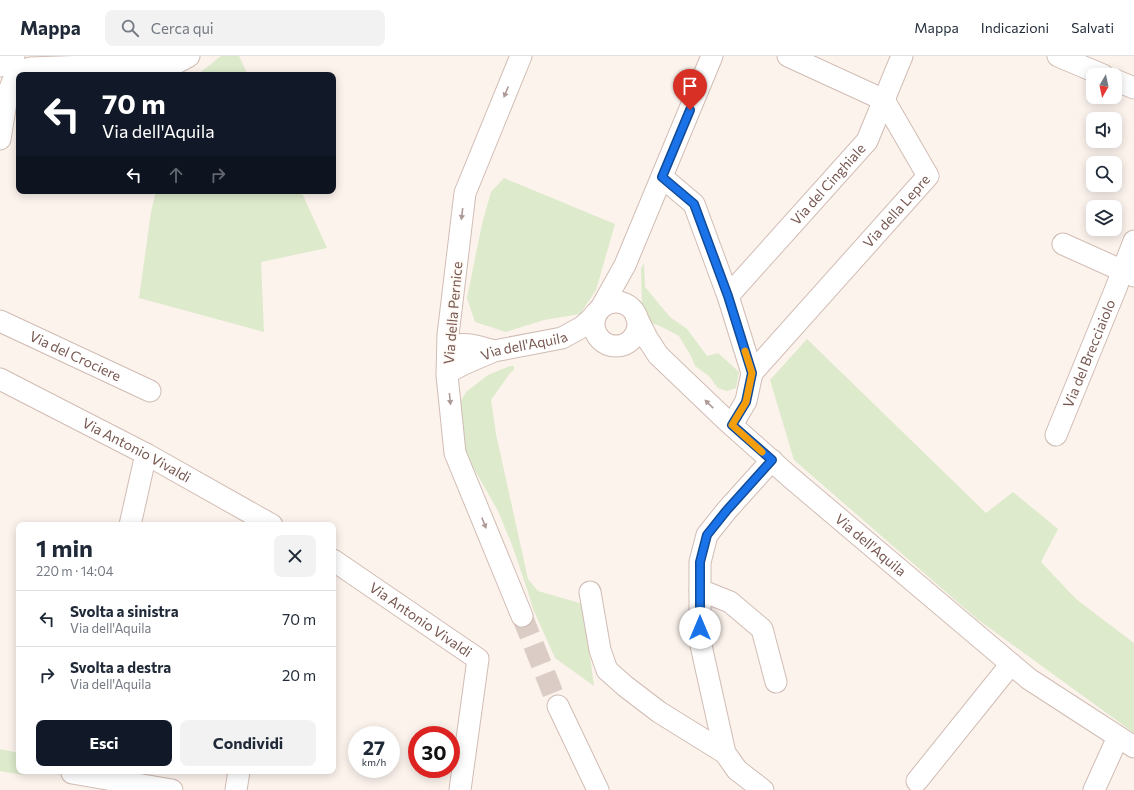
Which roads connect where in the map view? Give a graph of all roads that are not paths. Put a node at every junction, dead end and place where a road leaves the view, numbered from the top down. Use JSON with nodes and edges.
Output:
{"nodes":[{"id":1,"x":14,"y":56,"type":"edge"},
{"id":2,"x":189,"y":56,"type":"edge"},
{"id":3,"x":521,"y":56,"type":"edge"},
{"id":4,"x":712,"y":56,"type":"edge"},
{"id":5,"x":788,"y":56,"type":"edge"},
{"id":6,"x":902,"y":56,"type":"edge"},
{"id":7,"x":1058,"y":56,"type":"edge"},
{"id":8,"x":0,"y":66,"type":"edge"},
{"id":9,"x":1086,"y":68,"type":"edge"},
{"id":10,"x":24,"y":72,"type":"edge"},
{"id":11,"x":16,"y":77,"type":"edge"},
{"id":12,"x":1122,"y":83,"type":"edge"},
{"id":13,"x":1134,"y":88,"type":"edge"},
{"id":14,"x":884,"y":100,"type":"junction"},
{"id":15,"x":0,"y":139,"type":"edge"},
{"id":16,"x":662,"y":177,"type":"junction"},
{"id":17,"x":1134,"y":241,"type":"edge"},
{"id":18,"x":1063,"y":244,"type":"dead end"},
{"id":19,"x":629,"y":256,"type":"junction"},
{"id":20,"x":1128,"y":274,"type":"edge"},
{"id":21,"x":728,"y":296,"type":"junction"},
{"id":22,"x":599,"y":310,"type":"junction"},
{"id":23,"x":633,"y":311,"type":"junction"},
{"id":24,"x":0,"y":320,"type":"edge"},
{"id":25,"x":562,"y":338,"type":"junction"},
{"id":26,"x":603,"y":342,"type":"junction"},
{"id":27,"x":625,"y":344,"type":"junction"},
{"id":28,"x":448,"y":348,"type":"junction"},
{"id":29,"x":494,"y":351,"type":"junction"},
{"id":30,"x":658,"y":355,"type":"junction"},
{"id":31,"x":448,"y":372,"type":"junction"},
{"id":32,"x":752,"y":373,"type":"junction"},
{"id":33,"x":0,"y":379,"type":"edge"},
{"id":34,"x":150,"y":391,"type":"dead end"},
{"id":35,"x":732,"y":425,"type":"junction"},
{"id":36,"x":1056,"y":435,"type":"dead end"},
{"id":37,"x":146,"y":454,"type":"junction"},
{"id":38,"x":772,"y":460,"type":"junction"},
{"id":39,"x":131,"y":522,"type":"edge"},
{"id":40,"x":267,"y":522,"type":"edge"},
{"id":41,"x":336,"y":562,"type":"edge"},
{"id":42,"x":700,"y":590,"type":"junction"},
{"id":43,"x":590,"y":592,"type":"dead end"},
{"id":44,"x":522,"y":616,"type":"tunnel mouth"},
{"id":45,"x":1011,"y":664,"type":"junction"},
{"id":46,"x":776,"y":682,"type":"dead end"},
{"id":47,"x":558,"y":706,"type":"tunnel mouth"},
{"id":48,"x":1126,"y":742,"type":"edge"},
{"id":49,"x":724,"y":753,"type":"junction"},
{"id":50,"x":239,"y":774,"type":"edge"},
{"id":51,"x":70,"y":778,"type":"edge"},
{"id":52,"x":917,"y":781,"type":"dead end"},
{"id":53,"x":172,"y":790,"type":"edge"},
{"id":54,"x":236,"y":790,"type":"edge"},
{"id":55,"x":460,"y":790,"type":"edge"},
{"id":56,"x":597,"y":790,"type":"edge"},
{"id":57,"x":763,"y":790,"type":"edge"},
{"id":58,"x":1094,"y":790,"type":"edge"}],
"edges":[{"from":1,"to":8,"type":"street"},
{"from":2,"to":10,"type":"street"},
{"from":3,"to":28,"type":"street","name":"Via della Pernice","one_way":true},
{"from":4,"to":16,"type":"street","name":"Via dell'Aquila"},
{"from":5,"to":14,"type":"street"},
{"from":6,"to":14,"type":"street","name":"Via del Cinghiale"},
{"from":7,"to":9,"type":"street"},
{"from":11,"to":15,"type":"street"},
{"from":12,"to":13,"type":"street"},
{"from":14,"to":21,"type":"street","name":"Via del Cinghiale"},
{"from":14,"to":32,"type":"street","name":"Via della Lepre"},
{"from":16,"to":19,"type":"street","name":"Via dell'Aquila"},
{"from":16,"to":21,"type":"street"},
{"from":17,"to":20,"type":"street","name":"Via del Brecciaiolo"},
{"from":18,"to":20,"type":"street"},
{"from":19,"to":22,"type":"street","name":"Via dell'Aquila"},
{"from":19,"to":23,"type":"street"},
{"from":20,"to":36,"type":"street","name":"Via del Brecciaiolo"},
{"from":21,"to":32,"type":"street"},
{"from":22,"to":23,"type":"street","name":"Via dell'Aquila"},
{"from":22,"to":25,"type":"street","name":"Via dell'Aquila"},
{"from":22,"to":26,"type":"street","name":"Via dell'Aquila"},
{"from":23,"to":27,"type":"street"},
{"from":23,"to":30,"type":"street","name":"Via dell'Aquila"},
{"from":24,"to":34,"type":"street","name":"Via del Crociere"},
{"from":25,"to":26,"type":"street"},
{"from":25,"to":29,"type":"street","name":"Via dell'Aquila"},
{"from":26,"to":27,"type":"street"},
{"from":27,"to":30,"type":"street"},
{"from":28,"to":29,"type":"street"},
{"from":28,"to":31,"type":"street","name":"Via della Pernice"},
{"from":29,"to":31,"type":"street","name":"Via dell'Aquila"},
{"from":35,"to":30,"type":"street","name":"Via dell'Aquila","one_way":true},
{"from":31,"to":44,"type":"street","name":"Via della Pernice","one_way":true},
{"from":32,"to":35,"type":"street"},
{"from":33,"to":37,"type":"street","name":"Via Antonio Vivaldi"},
{"from":35,"to":38,"type":"street","name":"Via dell'Aquila"},
{"from":37,"to":39,"type":"street"},
{"from":37,"to":40,"type":"street","name":"Via Antonio Vivaldi"},
{"from":38,"to":42,"type":"street"},
{"from":38,"to":45,"type":"street","name":"Via dell'Aquila"},
{"from":41,"to":55,"type":"street","name":"Via Antonio Vivaldi"},
{"from":42,"to":46,"type":"street"},
{"from":42,"to":49,"type":"street"},
{"from":43,"to":49,"type":"street"},
{"from":45,"to":48,"type":"street","name":"Via dell'Aquila"},
{"from":45,"to":52,"type":"street"},
{"from":47,"to":56,"type":"street"},
{"from":48,"to":58,"type":"street","name":"Via dell'Aquila"},
{"from":49,"to":57,"type":"street"},
{"from":50,"to":54,"type":"street"},
{"from":51,"to":53,"type":"street"}]}
